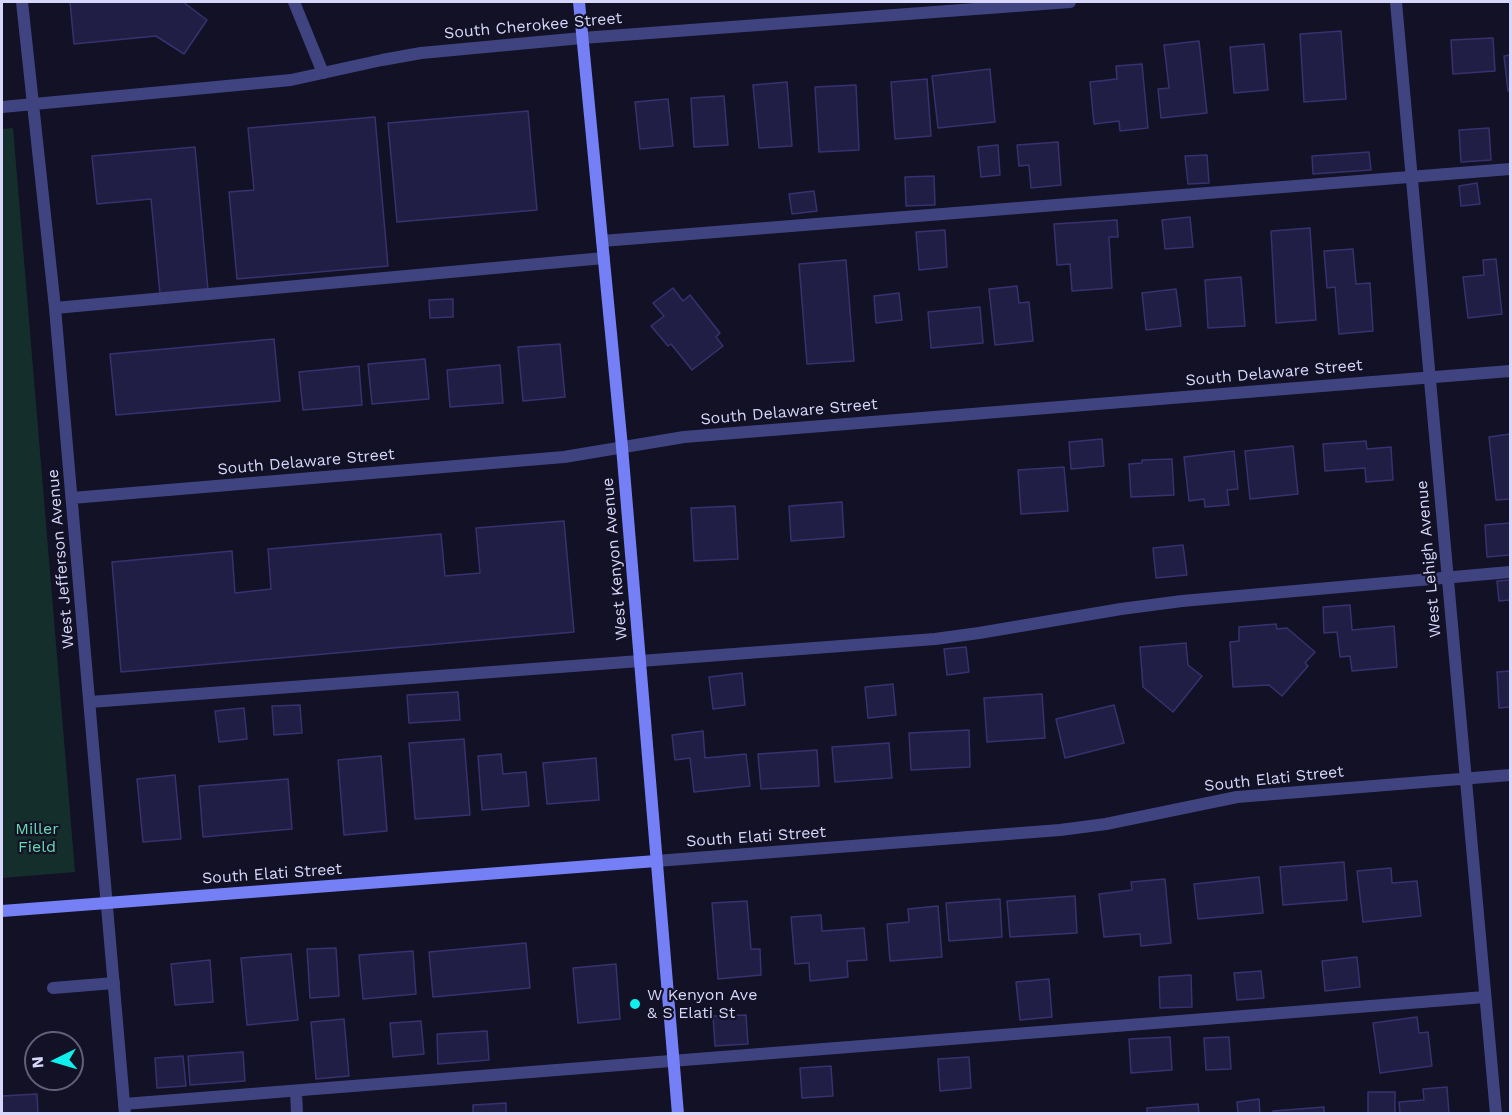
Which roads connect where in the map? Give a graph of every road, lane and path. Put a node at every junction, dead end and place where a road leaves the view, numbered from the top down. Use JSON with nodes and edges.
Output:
{"nodes":[{"id":1,"x":22,"y":2,"type":"edge"},
{"id":2,"x":294,"y":2,"type":"edge"},
{"id":3,"x":579,"y":2,"type":"edge"},
{"id":4,"x":1070,"y":2,"type":"edge"},
{"id":5,"x":1396,"y":2,"type":"edge"},
{"id":6,"x":582,"y":38,"type":"junction"},
{"id":7,"x":323,"y":73,"type":"junction"},
{"id":8,"x":34,"y":104,"type":"junction"},
{"id":9,"x":2,"y":107,"type":"edge"},
{"id":10,"x":1510,"y":168,"type":"edge"},
{"id":11,"x":1411,"y":176,"type":"junction"},
{"id":12,"x":602,"y":241,"type":"junction"},
{"id":13,"x":604,"y":258,"type":"junction"},
{"id":14,"x":55,"y":308,"type":"junction"},
{"id":15,"x":1510,"y":371,"type":"edge"},
{"id":16,"x":1429,"y":377,"type":"junction"},
{"id":17,"x":622,"y":447,"type":"junction"},
{"id":18,"x":72,"y":498,"type":"junction"},
{"id":19,"x":1510,"y":572,"type":"edge"},
{"id":20,"x":1447,"y":577,"type":"junction"},
{"id":21,"x":639,"y":659,"type":"junction"},
{"id":22,"x":90,"y":702,"type":"junction"},
{"id":23,"x":1510,"y":775,"type":"edge"},
{"id":24,"x":1465,"y":778,"type":"junction"},
{"id":25,"x":656,"y":861,"type":"junction"},
{"id":26,"x":107,"y":903,"type":"junction"},
{"id":27,"x":2,"y":911,"type":"edge"},
{"id":28,"x":114,"y":983,"type":"junction"},
{"id":29,"x":53,"y":988,"type":"dead end"},
{"id":30,"x":1485,"y":998,"type":"junction"},
{"id":31,"x":673,"y":1061,"type":"junction"},
{"id":32,"x":296,"y":1091,"type":"junction"},
{"id":33,"x":124,"y":1109,"type":"edge"},
{"id":34,"x":297,"y":1113,"type":"edge"},
{"id":35,"x":678,"y":1113,"type":"edge"},
{"id":36,"x":1496,"y":1113,"type":"edge"}],
"edges":[{"from":1,"to":8,"type":"street","name":"West Jefferson Avenue"},
{"from":2,"to":7,"type":"street"},
{"from":3,"to":6,"type":"street","name":"West Kenyon Avenue"},
{"from":4,"to":6,"type":"street","name":"South Cherokee Street"},
{"from":5,"to":11,"type":"street","name":"West Lehigh Avenue"},
{"from":6,"to":7,"type":"street","name":"South Cherokee Street"},
{"from":6,"to":12,"type":"street","name":"West Kenyon Avenue"},
{"from":7,"to":8,"type":"street","name":"South Cherokee Street"},
{"from":8,"to":9,"type":"street","name":"South Cherokee Street"},
{"from":8,"to":14,"type":"street","name":"West Jefferson Avenue"},
{"from":10,"to":11,"type":"street"},
{"from":11,"to":12,"type":"street"},
{"from":11,"to":16,"type":"street","name":"West Lehigh Avenue"},
{"from":12,"to":13,"type":"street","name":"West Kenyon Avenue"},
{"from":13,"to":14,"type":"street"},
{"from":13,"to":17,"type":"street","name":"West Kenyon Avenue"},
{"from":14,"to":18,"type":"street","name":"West Jefferson Avenue"},
{"from":15,"to":16,"type":"street","name":"South Delaware Street"},
{"from":16,"to":17,"type":"street","name":"South Delaware Street"},
{"from":16,"to":20,"type":"street","name":"West Lehigh Avenue"},
{"from":17,"to":18,"type":"street","name":"South Delaware Street"},
{"from":17,"to":21,"type":"street","name":"West Kenyon Avenue"},
{"from":18,"to":22,"type":"street","name":"West Jefferson Avenue"},
{"from":19,"to":20,"type":"street"},
{"from":20,"to":21,"type":"street"},
{"from":20,"to":24,"type":"street","name":"West Lehigh Avenue"},
{"from":21,"to":22,"type":"street"},
{"from":21,"to":25,"type":"street","name":"West Kenyon Avenue"},
{"from":22,"to":26,"type":"street","name":"West Jefferson Avenue"},
{"from":23,"to":24,"type":"street","name":"South Elati Street"},
{"from":24,"to":25,"type":"street","name":"South Elati Street"},
{"from":24,"to":30,"type":"street","name":"West Lehigh Avenue"},
{"from":25,"to":26,"type":"street","name":"South Elati Street"},
{"from":25,"to":31,"type":"street","name":"West Kenyon Avenue"},
{"from":26,"to":27,"type":"street","name":"South Elati Street"},
{"from":26,"to":28,"type":"street","name":"West Jefferson Avenue"},
{"from":28,"to":29,"type":"street"},
{"from":28,"to":33,"type":"street","name":"West Jefferson Avenue"},
{"from":30,"to":31,"type":"street"},
{"from":30,"to":36,"type":"street","name":"West Lehigh Avenue"},
{"from":31,"to":32,"type":"street"},
{"from":31,"to":35,"type":"street","name":"West Kenyon Avenue"},
{"from":32,"to":33,"type":"street"},
{"from":32,"to":34,"type":"street"}]}
